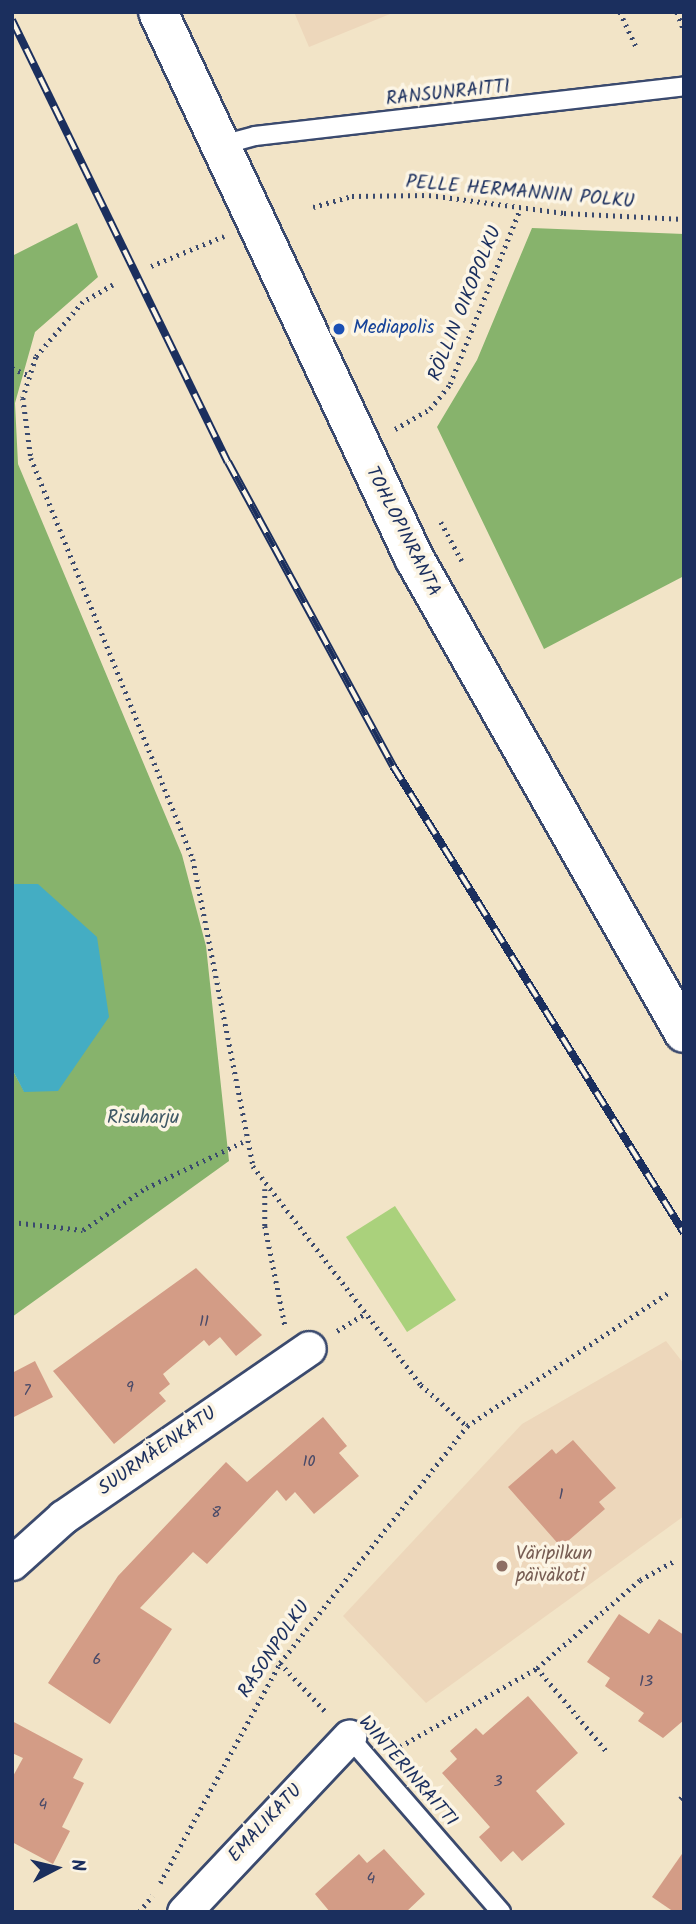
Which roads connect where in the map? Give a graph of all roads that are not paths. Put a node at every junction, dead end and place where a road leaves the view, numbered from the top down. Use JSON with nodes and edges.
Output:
{"nodes":[{"id":1,"x":158,"y":12,"type":"edge"},
{"id":2,"x":684,"y":86,"type":"edge"},
{"id":3,"x":218,"y":146,"type":"junction"},
{"id":4,"x":684,"y":1033,"type":"edge"},
{"id":5,"x":300,"y":1355,"type":"road end"},
{"id":6,"x":12,"y":1563,"type":"edge"},
{"id":7,"x":349,"y":1737,"type":"joint"},
{"id":8,"x":184,"y":1912,"type":"edge"},
{"id":9,"x":501,"y":1912,"type":"edge"}],
"edges":[{"from":1,"to":3,"type":"street","name":"TOHLOPINRANTA"},
{"from":2,"to":3,"type":"lane","name":"RANSUNRAITTI"},
{"from":3,"to":4,"type":"street","name":"TOHLOPINRANTA"},
{"from":5,"to":6,"type":"street","name":"SUURMÄENKATU"},
{"from":7,"to":8,"type":"street","name":"EMALIKATU"},
{"from":7,"to":9,"type":"lane","name":"WINTERINRAITTI"}]}
